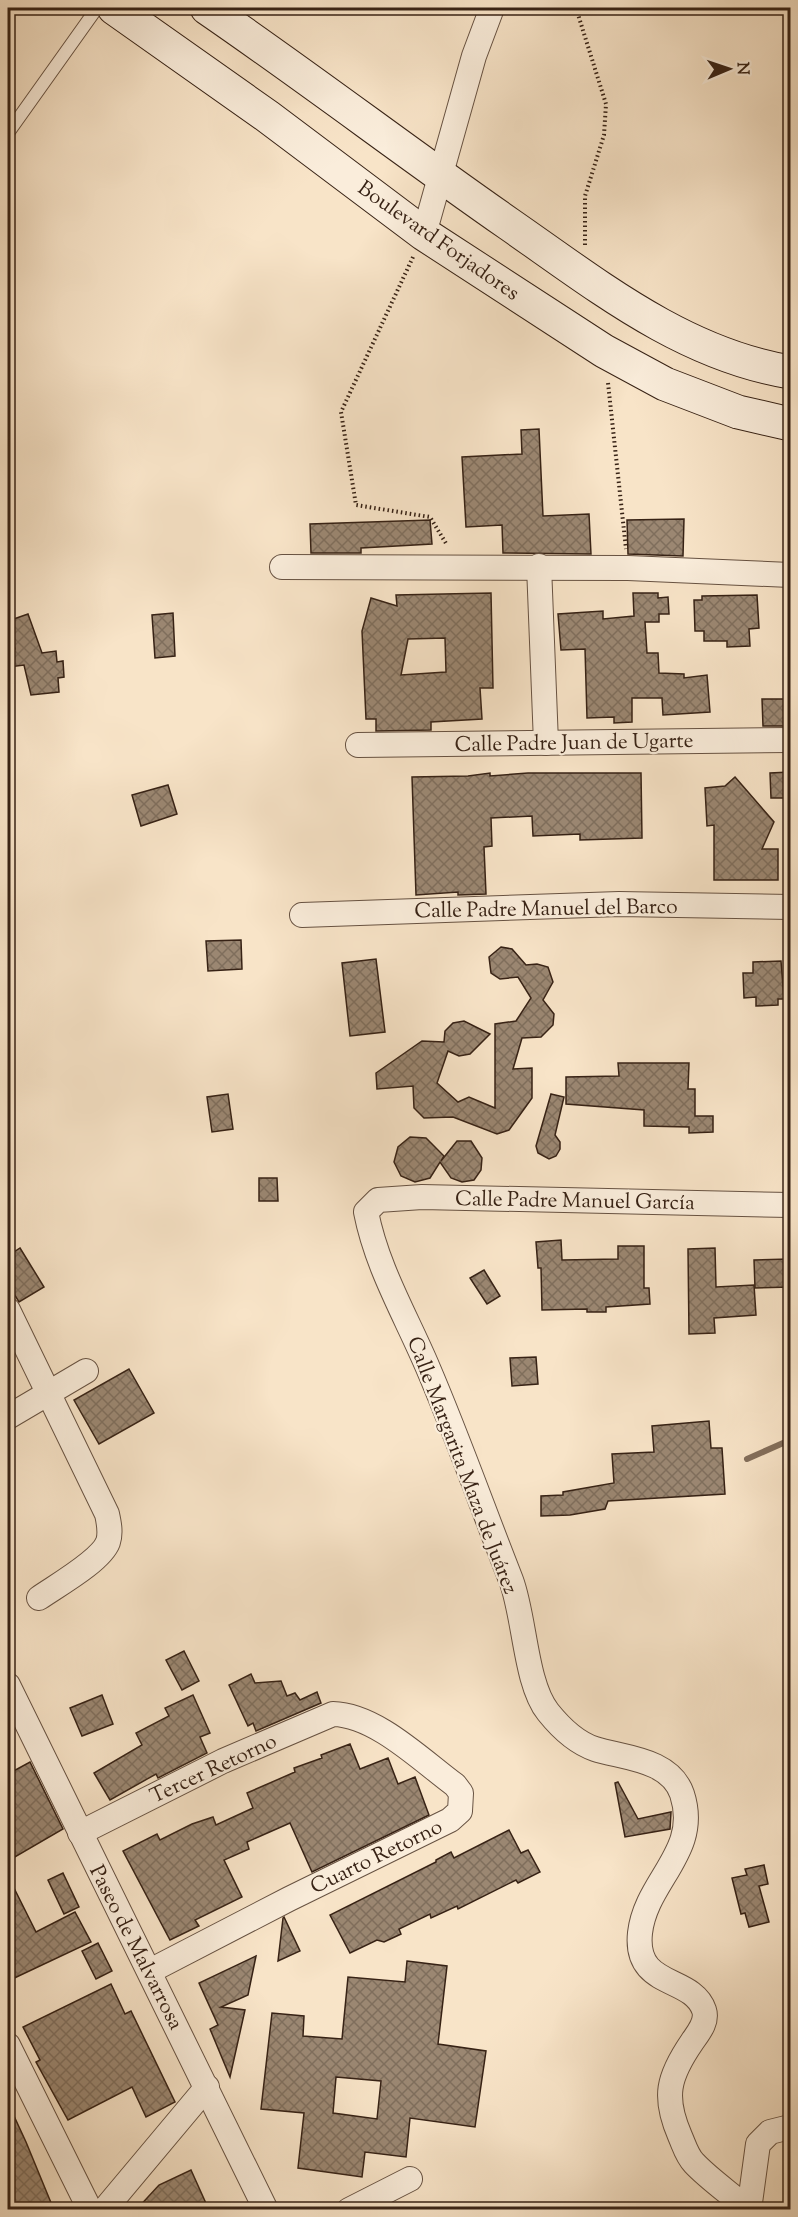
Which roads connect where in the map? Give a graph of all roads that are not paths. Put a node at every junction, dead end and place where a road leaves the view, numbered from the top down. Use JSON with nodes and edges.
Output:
{"nodes":[{"id":1,"x":96,"y":8,"type":"edge"},
{"id":2,"x":114,"y":8,"type":"edge"},
{"id":3,"x":207,"y":8,"type":"edge"},
{"id":4,"x":492,"y":8,"type":"edge"},
{"id":5,"x":8,"y":133,"type":"edge"},
{"id":6,"x":439,"y":175,"type":"junction"},
{"id":7,"x":424,"y":234,"type":"junction"},
{"id":8,"x":790,"y":372,"type":"edge"},
{"id":9,"x":790,"y":424,"type":"edge"},
{"id":10,"x":539,"y":566,"type":"junction"},
{"id":11,"x":282,"y":567,"type":"dead end"},
{"id":12,"x":790,"y":575,"type":"edge"},
{"id":13,"x":790,"y":740,"type":"edge"},
{"id":14,"x":546,"y":742,"type":"junction"},
{"id":15,"x":358,"y":745,"type":"dead end"},
{"id":16,"x":790,"y":907,"type":"edge"},
{"id":17,"x":302,"y":915,"type":"dead end"},
{"id":18,"x":790,"y":1205,"type":"edge"},
{"id":19,"x":366,"y":1212,"type":"joint"},
{"id":20,"x":8,"y":1310,"type":"edge"},
{"id":21,"x":87,"y":1371,"type":"dead end"},
{"id":22,"x":49,"y":1394,"type":"junction"},
{"id":23,"x":8,"y":1417,"type":"edge"},
{"id":24,"x":39,"y":1598,"type":"dead end"},
{"id":25,"x":8,"y":1685,"type":"edge"},
{"id":26,"x":349,"y":1714,"type":"joint"},
{"id":27,"x":80,"y":1833,"type":"junction"},
{"id":28,"x":150,"y":1971,"type":"junction"},
{"id":29,"x":8,"y":2045,"type":"edge"},
{"id":30,"x":207,"y":2087,"type":"junction"},
{"id":31,"x":790,"y":2127,"type":"edge"},
{"id":32,"x":410,"y":2179,"type":"dead end"},
{"id":33,"x":90,"y":2210,"type":"edge"},
{"id":34,"x":104,"y":2210,"type":"edge"},
{"id":35,"x":266,"y":2210,"type":"edge"},
{"id":36,"x":349,"y":2210,"type":"edge"},
{"id":37,"x":749,"y":2210,"type":"edge"}],
"edges":[{"from":1,"to":5,"type":"lane"},
{"from":2,"to":7,"type":"main road","name":"Boulevard Forjadores"},
{"from":3,"to":6,"type":"main road"},
{"from":4,"to":6,"type":"street"},
{"from":6,"to":7,"type":"street"},
{"from":6,"to":8,"type":"main road"},
{"from":7,"to":9,"type":"main road","name":"Boulevard Forjadores"},
{"from":10,"to":11,"type":"street"},
{"from":10,"to":12,"type":"street"},
{"from":10,"to":14,"type":"street"},
{"from":13,"to":14,"type":"street","name":"Calle Padre Juan de Ugarte"},
{"from":14,"to":15,"type":"street","name":"Calle Padre Juan de Ugarte"},
{"from":16,"to":17,"type":"street","name":"Calle Padre Manuel del Barco"},
{"from":18,"to":19,"type":"street","name":"Calle Padre Manuel García"},
{"from":19,"to":37,"type":"street","name":"Calle Margarita Maza de Juárez"},
{"from":20,"to":22,"type":"street"},
{"from":21,"to":22,"type":"street"},
{"from":22,"to":23,"type":"street"},
{"from":22,"to":24,"type":"street"},
{"from":25,"to":27,"type":"street","name":"Paseo de Malvarrosa"},
{"from":26,"to":27,"type":"street","name":"Tercer Retorno"},
{"from":26,"to":28,"type":"street","name":"Cuarto Retorno"},
{"from":27,"to":28,"type":"street","name":"Paseo de Malvarrosa"},
{"from":28,"to":30,"type":"street","name":"Paseo de Malvarrosa"},
{"from":29,"to":33,"type":"street"},
{"from":30,"to":34,"type":"street"},
{"from":30,"to":35,"type":"street","name":"Paseo de Malvarrosa"},
{"from":31,"to":37,"type":"street"},
{"from":32,"to":36,"type":"street"}]}
